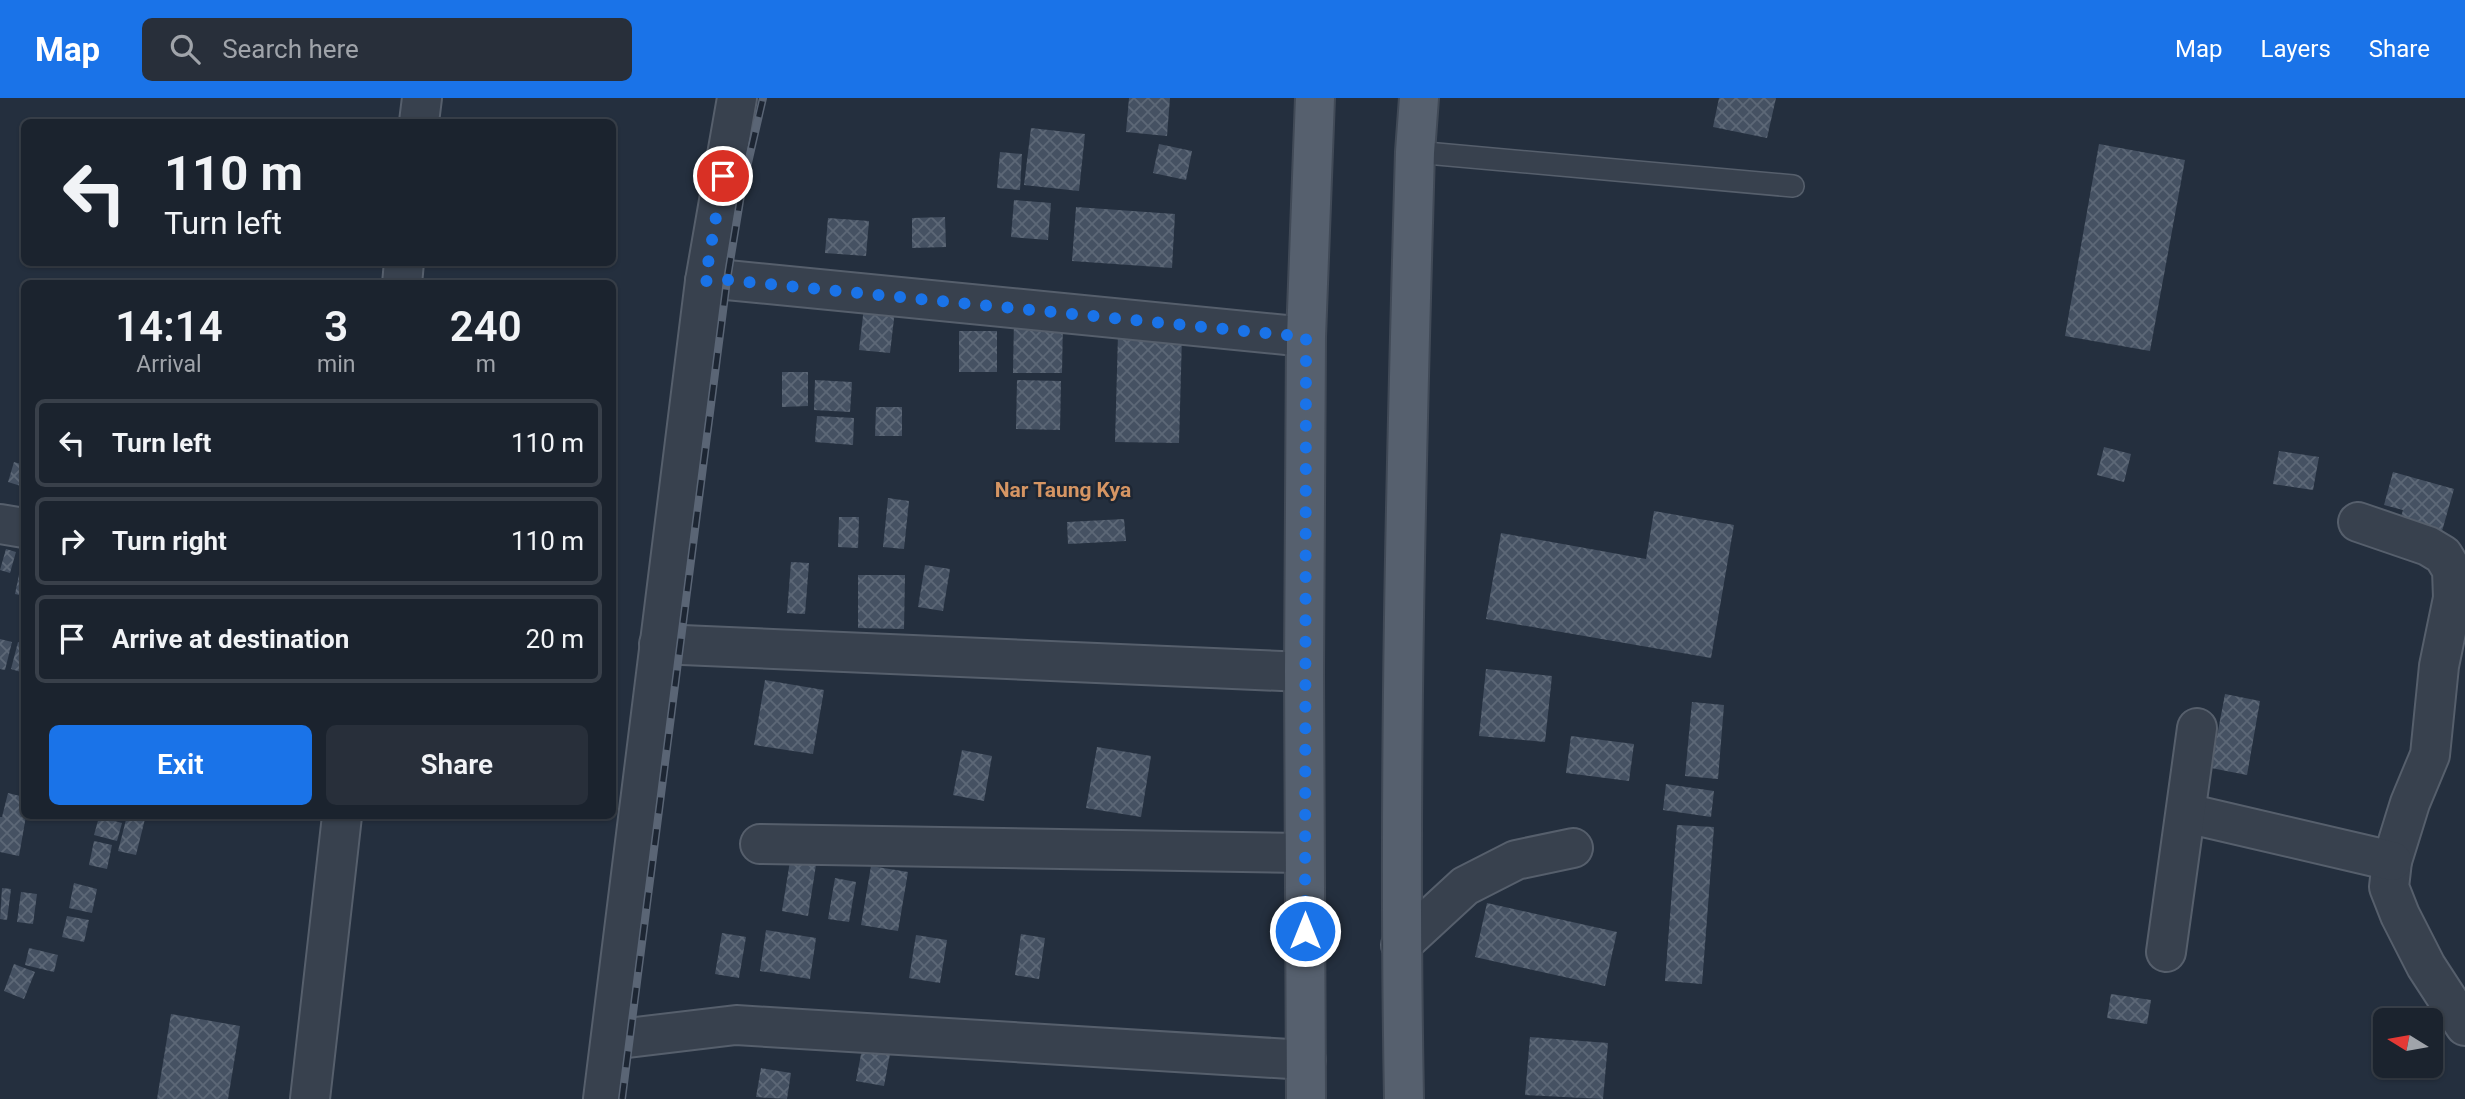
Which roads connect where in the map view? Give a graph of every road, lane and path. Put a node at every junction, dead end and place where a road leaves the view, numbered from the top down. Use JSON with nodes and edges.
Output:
{"nodes":[{"id":1,"x":422,"y":98,"type":"edge"},
{"id":2,"x":737,"y":98,"type":"edge"},
{"id":3,"x":1315,"y":98,"type":"edge"},
{"id":4,"x":1419,"y":98,"type":"edge"},
{"id":5,"x":419,"y":119,"type":"edge"},
{"id":6,"x":1415,"y":152,"type":"junction"},
{"id":7,"x":1793,"y":186,"type":"dead end"},
{"id":8,"x":705,"y":281,"type":"junction"},
{"id":9,"x":1306,"y":337,"type":"junction"},
{"id":10,"x":2358,"y":522,"type":"dead end"},
{"id":11,"x":0,"y":524,"type":"edge"},
{"id":12,"x":21,"y":528,"type":"edge"},
{"id":13,"x":659,"y":644,"type":"junction"},
{"id":14,"x":1304,"y":672,"type":"junction"},
{"id":15,"x":2197,"y":728,"type":"dead end"},
{"id":16,"x":2186,"y":813,"type":"junction"},
{"id":17,"x":342,"y":819,"type":"edge"},
{"id":18,"x":760,"y":844,"type":"dead end"},
{"id":19,"x":1573,"y":848,"type":"dead end"},
{"id":20,"x":1304,"y":853,"type":"junction"},
{"id":21,"x":2392,"y":861,"type":"junction"},
{"id":22,"x":1401,"y":945,"type":"junction"},
{"id":23,"x":2166,"y":952,"type":"dead end"},
{"id":24,"x":2465,"y":1026,"type":"edge"},
{"id":25,"x":611,"y":1040,"type":"junction"},
{"id":26,"x":1306,"y":1060,"type":"junction"},
{"id":27,"x":310,"y":1099,"type":"edge"},
{"id":28,"x":603,"y":1099,"type":"edge"},
{"id":29,"x":1306,"y":1099,"type":"edge"},
{"id":30,"x":1404,"y":1099,"type":"edge"}],
"edges":[{"from":1,"to":5,"type":"street"},
{"from":2,"to":8,"type":"street"},
{"from":3,"to":9,"type":"main road"},
{"from":4,"to":6,"type":"main road"},
{"from":6,"to":7,"type":"lane"},
{"from":6,"to":22,"type":"main road"},
{"from":8,"to":9,"type":"street"},
{"from":8,"to":13,"type":"street"},
{"from":9,"to":14,"type":"main road"},
{"from":10,"to":21,"type":"street"},
{"from":11,"to":12,"type":"street"},
{"from":13,"to":14,"type":"street"},
{"from":13,"to":25,"type":"street"},
{"from":14,"to":20,"type":"main road"},
{"from":15,"to":16,"type":"street"},
{"from":16,"to":21,"type":"street"},
{"from":16,"to":23,"type":"street"},
{"from":17,"to":27,"type":"street"},
{"from":18,"to":20,"type":"street"},
{"from":19,"to":22,"type":"street"},
{"from":20,"to":26,"type":"main road"},
{"from":21,"to":24,"type":"street"},
{"from":22,"to":30,"type":"main road"},
{"from":25,"to":26,"type":"street"},
{"from":25,"to":28,"type":"street"},
{"from":26,"to":29,"type":"main road"}]}
